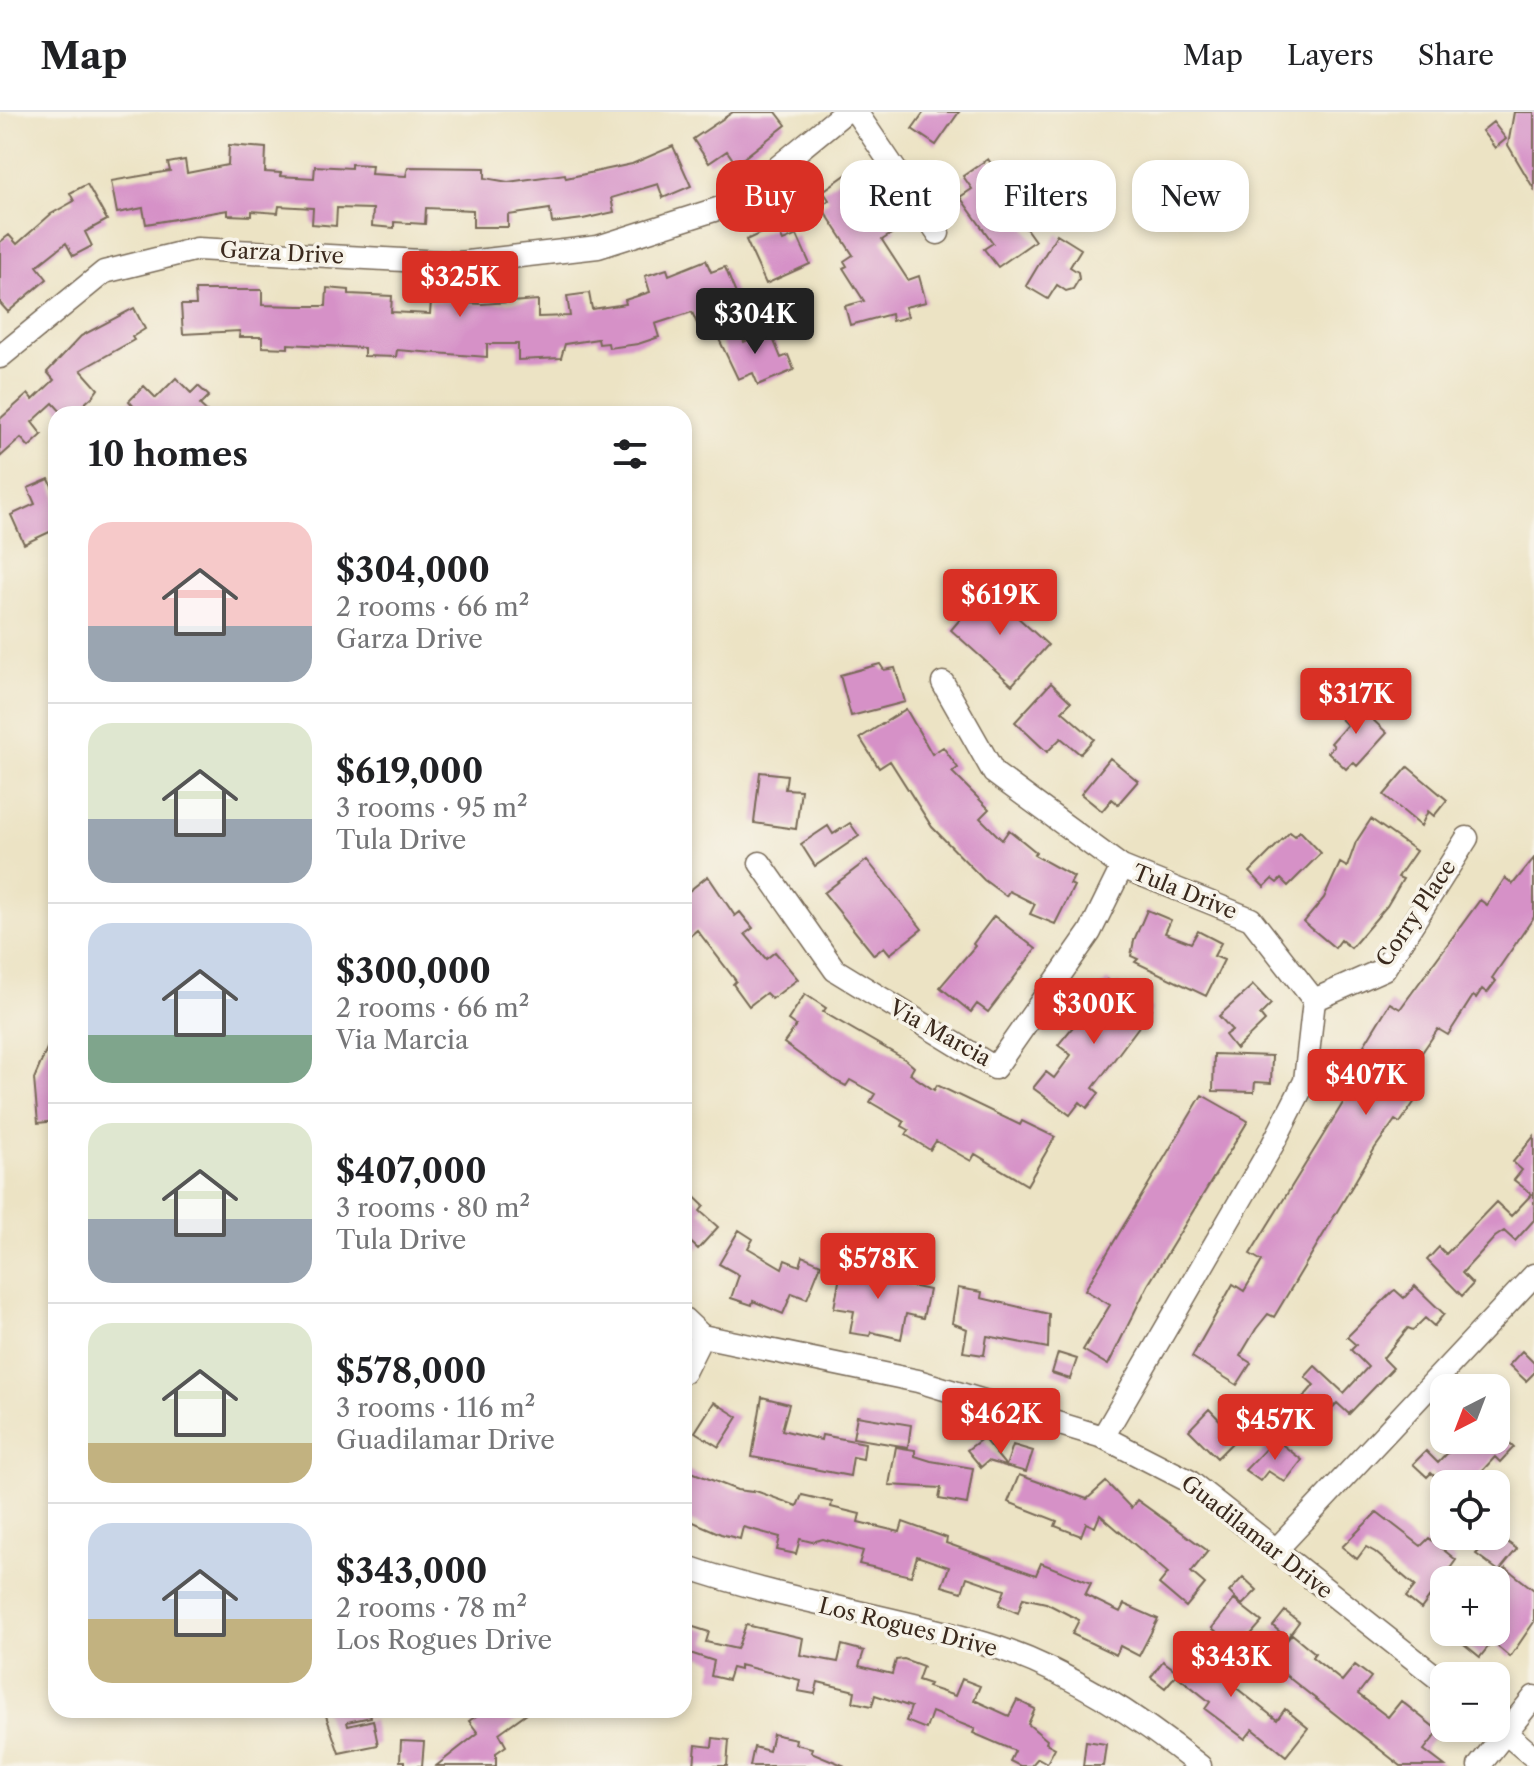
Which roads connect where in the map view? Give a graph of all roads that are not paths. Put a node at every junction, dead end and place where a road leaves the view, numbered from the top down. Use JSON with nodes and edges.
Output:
{"nodes":[{"id":1,"x":845,"y":112,"type":"edge"},
{"id":2,"x":856,"y":112,"type":"edge"},
{"id":3,"x":938,"y":233,"type":"dead end"},
{"id":4,"x":0,"y":357,"type":"edge"},
{"id":5,"x":943,"y":683,"type":"dead end"},
{"id":6,"x":1467,"y":838,"type":"dead end"},
{"id":7,"x":760,"y":863,"type":"dead end"},
{"id":8,"x":1122,"y":867,"type":"junction"},
{"id":9,"x":1314,"y":1000,"type":"junction"},
{"id":10,"x":1534,"y":1275,"type":"edge"},
{"id":11,"x":692,"y":1327,"type":"edge"},
{"id":12,"x":702,"y":1336,"type":"junction"},
{"id":13,"x":692,"y":1356,"type":"edge"},
{"id":14,"x":1103,"y":1437,"type":"junction"},
{"id":15,"x":1276,"y":1550,"type":"junction"},
{"id":16,"x":692,"y":1569,"type":"edge"},
{"id":17,"x":1430,"y":1672,"type":"edge"},
{"id":18,"x":1534,"y":1697,"type":"edge"},
{"id":19,"x":1510,"y":1720,"type":"edge"},
{"id":20,"x":1510,"y":1736,"type":"edge"},
{"id":21,"x":1493,"y":1742,"type":"edge"},
{"id":22,"x":1534,"y":1757,"type":"edge"},
{"id":23,"x":1193,"y":1764,"type":"edge"},
{"id":24,"x":1479,"y":1766,"type":"edge"}],
"edges":[{"from":1,"to":4,"type":"street","name":"Garza Drive"},
{"from":2,"to":3,"type":"street"},
{"from":5,"to":8,"type":"street","name":"Tula Drive"},
{"from":6,"to":9,"type":"street","name":"Corry Place"},
{"from":7,"to":8,"type":"street","name":"Via Marcia"},
{"from":8,"to":9,"type":"street","name":"Tula Drive"},
{"from":9,"to":14,"type":"street"},
{"from":10,"to":15,"type":"street"},
{"from":11,"to":12,"type":"street"},
{"from":12,"to":13,"type":"street"},
{"from":12,"to":14,"type":"street","name":"Guadilamar Drive"},
{"from":14,"to":15,"type":"street","name":"Guadilamar Drive"},
{"from":15,"to":17,"type":"street","name":"Guadilamar Drive"},
{"from":16,"to":23,"type":"street","name":"Los Rogues Drive"},
{"from":18,"to":19,"type":"street"},
{"from":20,"to":22,"type":"street"},
{"from":21,"to":24,"type":"street"}]}
